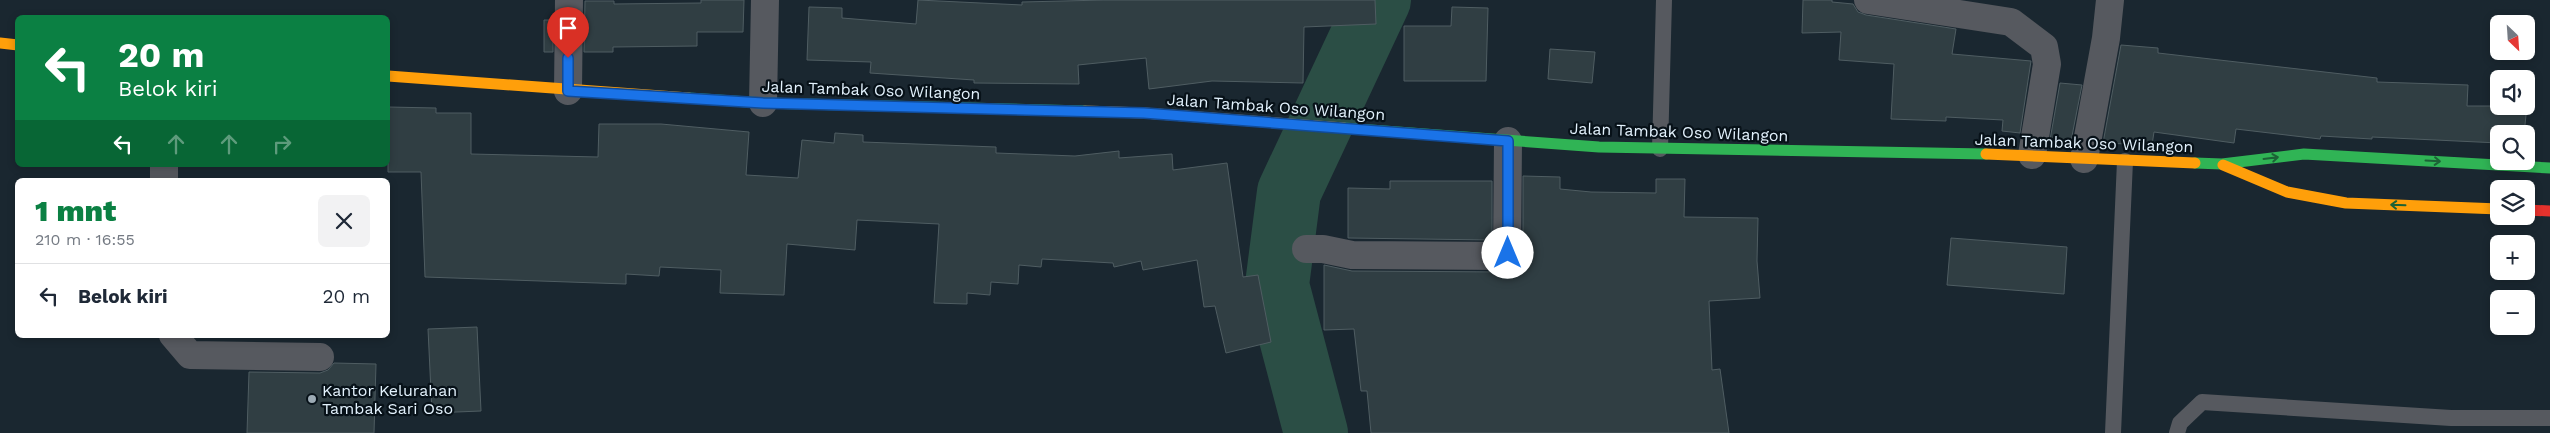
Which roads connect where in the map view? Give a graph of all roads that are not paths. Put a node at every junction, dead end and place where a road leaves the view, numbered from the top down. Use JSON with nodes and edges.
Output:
{"nodes":[{"id":1,"x":569,"y":0,"type":"edge"},
{"id":2,"x":765,"y":0,"type":"edge"},
{"id":3,"x":1664,"y":0,"type":"edge"},
{"id":4,"x":1868,"y":0,"type":"edge"},
{"id":5,"x":2110,"y":0,"type":"edge"},
{"id":6,"x":0,"y":43,"type":"edge"},
{"id":7,"x":15,"y":45,"type":"edge"},
{"id":8,"x":390,"y":76,"type":"edge"},
{"id":9,"x":568,"y":91,"type":"junction"},
{"id":10,"x":763,"y":103,"type":"junction"},
{"id":11,"x":1508,"y":141,"type":"junction"},
{"id":12,"x":1660,"y":149,"type":"junction"},
{"id":13,"x":2032,"y":155,"type":"junction"},
{"id":14,"x":2084,"y":159,"type":"junction"},
{"id":15,"x":2125,"y":161,"type":"junction"},
{"id":16,"x":2222,"y":164,"type":"junction"},
{"id":17,"x":2550,"y":168,"type":"edge"},
{"id":18,"x":2490,"y":209,"type":"edge"},
{"id":19,"x":2535,"y":210,"type":"edge"},
{"id":20,"x":2550,"y":211,"type":"edge"},
{"id":21,"x":1306,"y":249,"type":"dead end"},
{"id":22,"x":176,"y":338,"type":"edge"},
{"id":23,"x":320,"y":357,"type":"dead end"},
{"id":24,"x":2550,"y":418,"type":"edge"},
{"id":25,"x":2450,"y":425,"type":"edge"},
{"id":26,"x":2113,"y":433,"type":"edge"},
{"id":27,"x":2178,"y":433,"type":"edge"}],
"edges":[{"from":1,"to":9,"type":"street"},
{"from":2,"to":10,"type":"street"},
{"from":3,"to":12,"type":"lane"},
{"from":4,"to":13,"type":"street"},
{"from":5,"to":14,"type":"street"},
{"from":6,"to":7,"type":"highway"},
{"from":8,"to":9,"type":"highway","name":"Jalan Tambak Oso Wilangon"},
{"from":9,"to":10,"type":"highway","name":"Jalan Tambak Oso Wilangon"},
{"from":10,"to":11,"type":"highway","name":"Jalan Tambak Oso Wilangon"},
{"from":11,"to":12,"type":"highway","name":"Jalan Tambak Oso Wilangon"},
{"from":11,"to":21,"type":"street"},
{"from":12,"to":13,"type":"highway","name":"Jalan Tambak Oso Wilangon"},
{"from":13,"to":14,"type":"highway","name":"Jalan Tambak Oso Wilangon"},
{"from":14,"to":15,"type":"highway","name":"Jalan Tambak Oso Wilangon"},
{"from":15,"to":16,"type":"highway","name":"Jalan Tambak Oso Wilangon"},
{"from":15,"to":26,"type":"lane"},
{"from":16,"to":17,"type":"highway","name":"Jalan Tambak Oso Wilangon","one_way":true},
{"from":18,"to":16,"type":"highway","name":"Jalan Tambak Oso Wilangon","one_way":true},
{"from":19,"to":20,"type":"highway"},
{"from":22,"to":23,"type":"street"},
{"from":24,"to":25,"type":"lane"},
{"from":25,"to":27,"type":"lane"}]}
